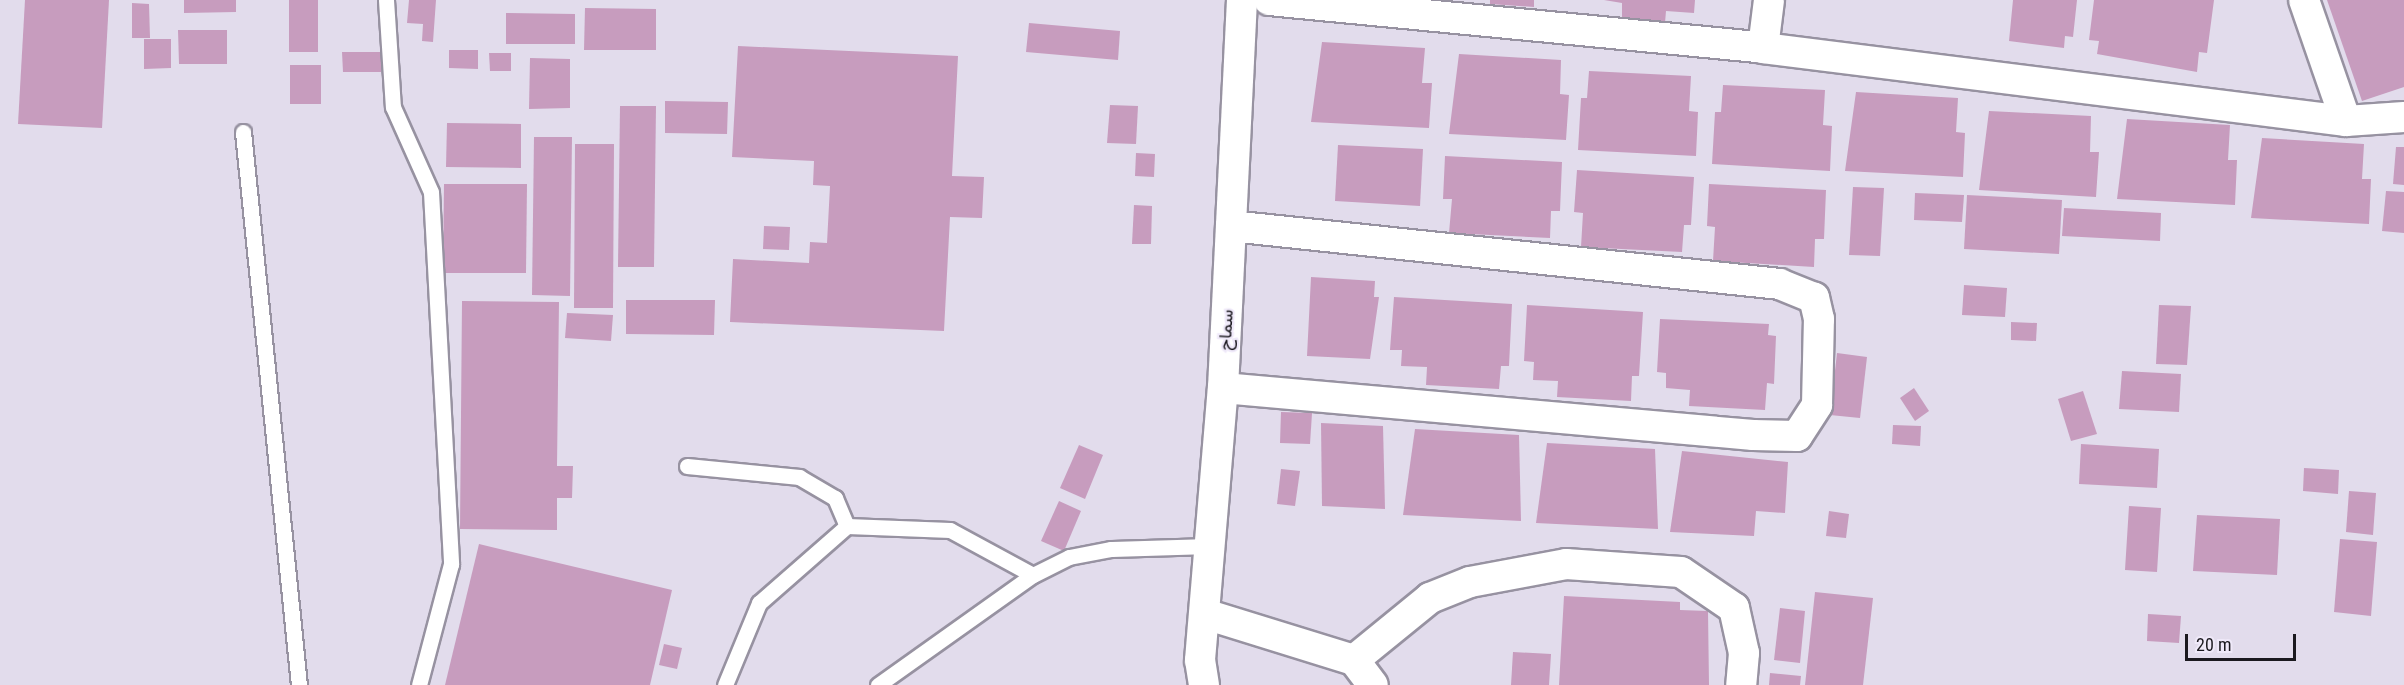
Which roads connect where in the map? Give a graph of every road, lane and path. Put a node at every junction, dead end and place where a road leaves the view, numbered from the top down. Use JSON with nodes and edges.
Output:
{"nodes":[{"id":1,"x":386,"y":0,"type":"edge"},
{"id":2,"x":1242,"y":0,"type":"edge"},
{"id":3,"x":1269,"y":0,"type":"edge"},
{"id":4,"x":1769,"y":0,"type":"edge"},
{"id":5,"x":2304,"y":0,"type":"edge"},
{"id":6,"x":1763,"y":48,"type":"junction"},
{"id":7,"x":2404,"y":117,"type":"edge"},
{"id":8,"x":2346,"y":121,"type":"junction"},
{"id":9,"x":243,"y":132,"type":"dead end"},
{"id":10,"x":1231,"y":226,"type":"junction"},
{"id":11,"x":1223,"y":388,"type":"junction"},
{"id":12,"x":687,"y":466,"type":"dead end"},
{"id":13,"x":847,"y":526,"type":"junction"},
{"id":14,"x":1210,"y":546,"type":"junction"},
{"id":15,"x":1033,"y":575,"type":"junction"},
{"id":16,"x":1205,"y":614,"type":"junction"},
{"id":17,"x":1354,"y":660,"type":"junction"},
{"id":18,"x":1198,"y":677,"type":"edge"},
{"id":19,"x":299,"y":685,"type":"edge"},
{"id":20,"x":419,"y":685,"type":"edge"},
{"id":21,"x":725,"y":685,"type":"edge"},
{"id":22,"x":878,"y":685,"type":"edge"},
{"id":23,"x":1373,"y":685,"type":"edge"},
{"id":24,"x":1741,"y":685,"type":"edge"}],
"edges":[{"from":1,"to":20,"type":"lane"},
{"from":2,"to":10,"type":"street","name":"سماح"},
{"from":3,"to":6,"type":"street"},
{"from":4,"to":6,"type":"street"},
{"from":5,"to":8,"type":"street"},
{"from":6,"to":8,"type":"street"},
{"from":7,"to":8,"type":"street"},
{"from":9,"to":19,"type":"lane"},
{"from":10,"to":11,"type":"street","name":"سماح"},
{"from":10,"to":11,"type":"street"},
{"from":11,"to":14,"type":"street","name":"سماح"},
{"from":12,"to":13,"type":"lane"},
{"from":13,"to":15,"type":"lane"},
{"from":13,"to":21,"type":"lane"},
{"from":14,"to":15,"type":"lane"},
{"from":14,"to":16,"type":"street","name":"سماح"},
{"from":15,"to":22,"type":"lane"},
{"from":16,"to":17,"type":"street"},
{"from":16,"to":18,"type":"street","name":"سماح"},
{"from":17,"to":23,"type":"street"},
{"from":17,"to":24,"type":"street"}]}
